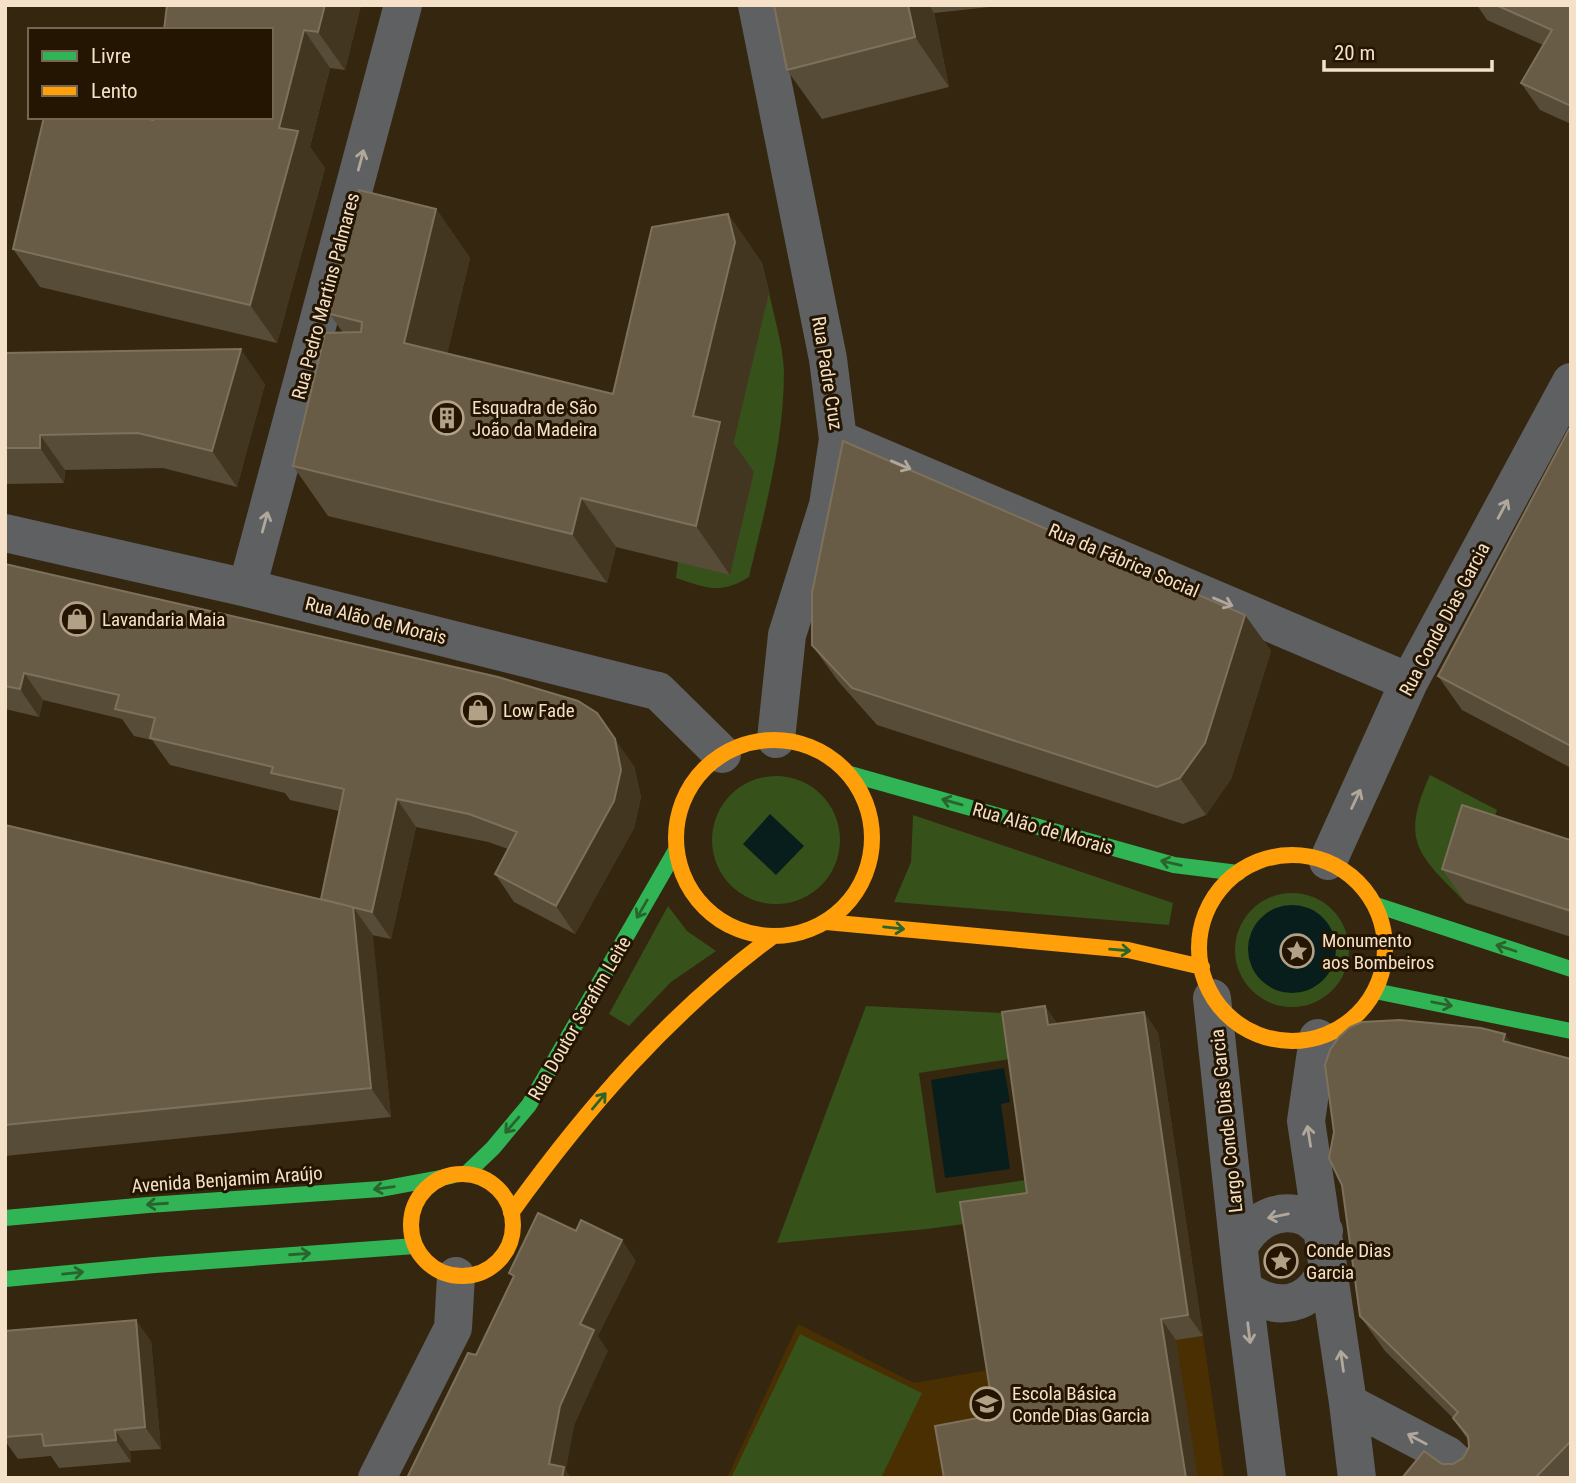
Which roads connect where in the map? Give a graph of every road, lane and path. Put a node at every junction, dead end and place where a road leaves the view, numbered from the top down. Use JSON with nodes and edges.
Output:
{"nodes":[{"id":1,"x":403,"y":5,"type":"edge"},
{"id":2,"x":757,"y":5,"type":"edge"},
{"id":3,"x":1571,"y":382,"type":"edge"},
{"id":4,"x":838,"y":439,"type":"junction"},
{"id":5,"x":5,"y":533,"type":"edge"},
{"id":6,"x":247,"y":587,"type":"junction"},
{"id":7,"x":1409,"y":682,"type":"junction"},
{"id":8,"x":776,"y":739,"type":"junction"},
{"id":9,"x":722,"y":754,"type":"junction"},
{"id":10,"x":850,"y":774,"type":"junction"},
{"id":11,"x":676,"y":850,"type":"junction"},
{"id":12,"x":1328,"y":861,"type":"junction"},
{"id":13,"x":1238,"y":873,"type":"junction"},
{"id":14,"x":1376,"y":905,"type":"junction"},
{"id":15,"x":826,"y":922,"type":"junction"},
{"id":16,"x":772,"y":937,"type":"junction"},
{"id":17,"x":1571,"y":969,"type":"edge"},
{"id":18,"x":1207,"y":982,"type":"junction"},
{"id":19,"x":1375,"y":991,"type":"junction"},
{"id":20,"x":1571,"y":1031,"type":"edge"},
{"id":21,"x":1318,"y":1038,"type":"junction"},
{"id":22,"x":458,"y":1175,"type":"junction"},
{"id":23,"x":511,"y":1213,"type":"junction"},
{"id":24,"x":5,"y":1218,"type":"edge"},
{"id":25,"x":1240,"y":1245,"type":"junction"},
{"id":26,"x":415,"y":1246,"type":"junction"},
{"id":27,"x":1326,"y":1249,"type":"junction"},
{"id":28,"x":456,"y":1276,"type":"junction"},
{"id":29,"x":5,"y":1279,"type":"edge"},
{"id":30,"x":1243,"y":1288,"type":"junction"},
{"id":31,"x":1348,"y":1403,"type":"junction"},
{"id":32,"x":377,"y":1478,"type":"edge"},
{"id":33,"x":1267,"y":1478,"type":"edge"},
{"id":34,"x":1357,"y":1478,"type":"edge"},
{"id":35,"x":1472,"y":1478,"type":"edge"}],
"edges":[{"from":6,"to":1,"type":"street","name":"Rua Pedro Martins Palmares","one_way":true},
{"from":2,"to":4,"type":"street","name":"Rua Padre Cruz"},
{"from":7,"to":3,"type":"street","name":"Rua Conde Dias Garcia","one_way":true},
{"from":4,"to":7,"type":"street","name":"Rua da Fábrica Social","one_way":true},
{"from":4,"to":8,"type":"street","name":"Rua Padre Cruz"},
{"from":5,"to":6,"type":"street","name":"Rua Alão de Morais"},
{"from":6,"to":9,"type":"street","name":"Rua Alão de Morais"},
{"from":12,"to":7,"type":"street","name":"Rua Conde Dias Garcia","one_way":true},
{"from":8,"to":9,"type":"street","name":"Rua Alão de Morais"},
{"from":8,"to":10,"type":"street","name":"Rua Alão de Morais"},
{"from":9,"to":11,"type":"street","name":"Rua Alão de Morais"},
{"from":13,"to":10,"type":"street","name":"Rua Alão de Morais","one_way":true},
{"from":10,"to":15,"type":"street","name":"Rua Alão de Morais"},
{"from":11,"to":16,"type":"street","name":"Rua Alão de Morais"},
{"from":11,"to":22,"type":"street","name":"Rua Doutor Serafim Leite","one_way":true},
{"from":12,"to":13,"type":"street"},
{"from":12,"to":14,"type":"street"},
{"from":13,"to":18,"type":"street"},
{"from":17,"to":14,"type":"street","one_way":true},
{"from":14,"to":19,"type":"street"},
{"from":15,"to":16,"type":"street","name":"Rua Alão de Morais"},
{"from":15,"to":18,"type":"street","name":"Rua Alão de Morais","one_way":true},
{"from":23,"to":16,"type":"street","one_way":true},
{"from":18,"to":21,"type":"street"},
{"from":18,"to":25,"type":"street","name":"Largo Conde Dias Garcia"},
{"from":19,"to":20,"type":"street","one_way":true},
{"from":19,"to":21,"type":"street"},
{"from":27,"to":21,"type":"street","one_way":true},
{"from":22,"to":23,"type":"street"},
{"from":22,"to":24,"type":"street","name":"Avenida Benjamim Araújo","one_way":true},
{"from":22,"to":26,"type":"street","name":"Rua Doutor Serafim Leite"},
{"from":23,"to":28,"type":"street"},
{"from":27,"to":25,"type":"street","name":"Largo Conde Dias Garcia","one_way":true},
{"from":25,"to":30,"type":"street","name":"Largo Conde Dias Garcia"},
{"from":26,"to":28,"type":"street"},
{"from":29,"to":26,"type":"street","one_way":true},
{"from":27,"to":30,"type":"street"},
{"from":31,"to":27,"type":"street","one_way":true},
{"from":28,"to":32,"type":"street"},
{"from":30,"to":33,"type":"street","name":"Largo Conde Dias Garcia","one_way":true},
{"from":31,"to":34,"type":"street"},
{"from":35,"to":31,"type":"street","one_way":true}]}
